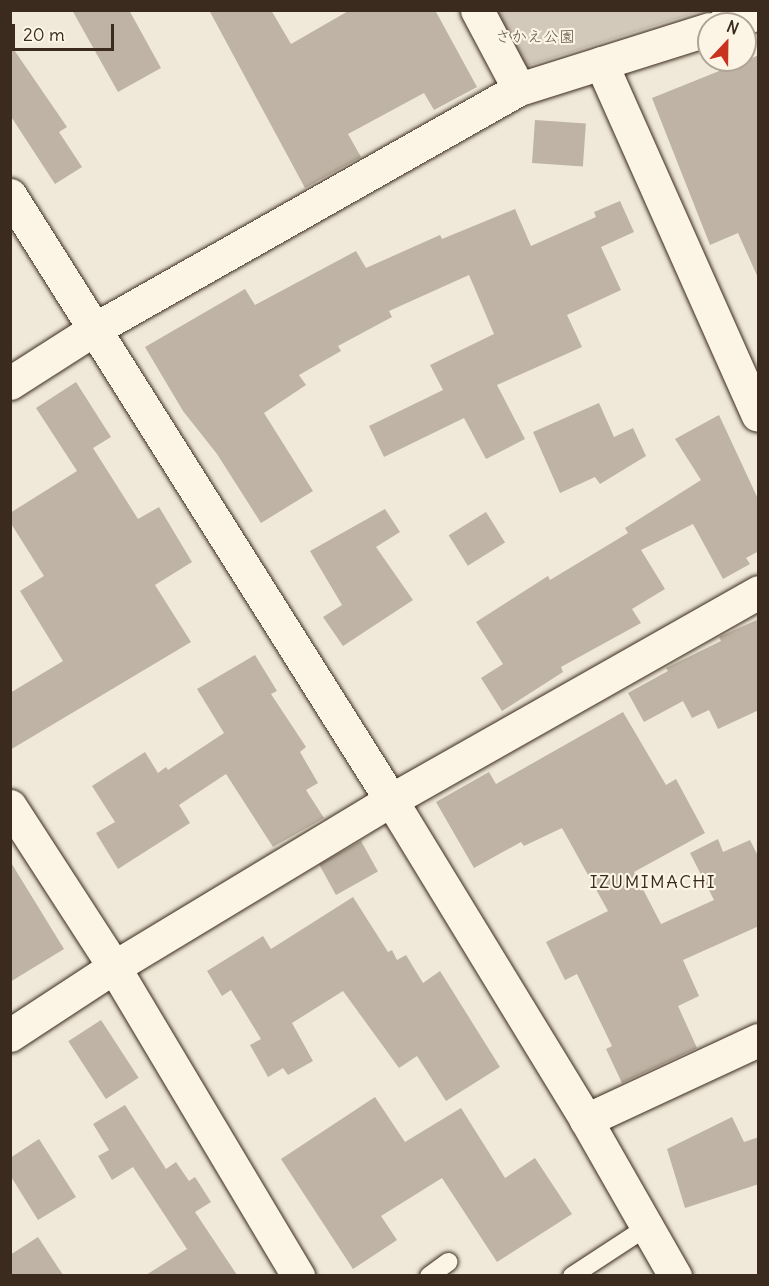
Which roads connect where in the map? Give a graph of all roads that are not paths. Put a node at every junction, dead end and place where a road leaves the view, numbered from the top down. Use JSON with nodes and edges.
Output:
{"nodes":[{"id":1,"x":477,"y":10,"type":"edge"},
{"id":2,"x":697,"y":32,"type":"edge"},
{"id":3,"x":601,"y":63,"type":"junction"},
{"id":4,"x":519,"y":89,"type":"junction"},
{"id":5,"x":10,"y":195,"type":"edge"},
{"id":6,"x":93,"y":330,"type":"junction"},
{"id":7,"x":10,"y":383,"type":"edge"},
{"id":8,"x":759,"y":415,"type":"edge"},
{"id":9,"x":759,"y":592,"type":"edge"},
{"id":10,"x":391,"y":801,"type":"junction"},
{"id":11,"x":10,"y":806,"type":"edge"},
{"id":12,"x":114,"y":967,"type":"junction"},
{"id":13,"x":10,"y":1035,"type":"edge"},
{"id":14,"x":759,"y":1040,"type":"edge"},
{"id":15,"x":586,"y":1120,"type":"junction"},
{"id":16,"x":647,"y":1227,"type":"junction"},
{"id":17,"x":448,"y":1262,"type":"dead end"},
{"id":18,"x":298,"y":1275,"type":"edge"},
{"id":19,"x":429,"y":1275,"type":"edge"},
{"id":20,"x":572,"y":1275,"type":"edge"},
{"id":21,"x":675,"y":1275,"type":"edge"}],
"edges":[{"from":1,"to":4,"type":"street"},
{"from":2,"to":3,"type":"street"},
{"from":3,"to":4,"type":"street"},
{"from":3,"to":8,"type":"street"},
{"from":4,"to":6,"type":"street"},
{"from":5,"to":6,"type":"street"},
{"from":6,"to":7,"type":"street"},
{"from":6,"to":10,"type":"street"},
{"from":9,"to":10,"type":"street"},
{"from":10,"to":12,"type":"street"},
{"from":10,"to":15,"type":"street"},
{"from":11,"to":12,"type":"street"},
{"from":12,"to":13,"type":"street"},
{"from":12,"to":18,"type":"street"},
{"from":14,"to":15,"type":"street"},
{"from":15,"to":16,"type":"street"},
{"from":16,"to":20,"type":"lane"},
{"from":16,"to":21,"type":"street"},
{"from":17,"to":19,"type":"lane"}]}
